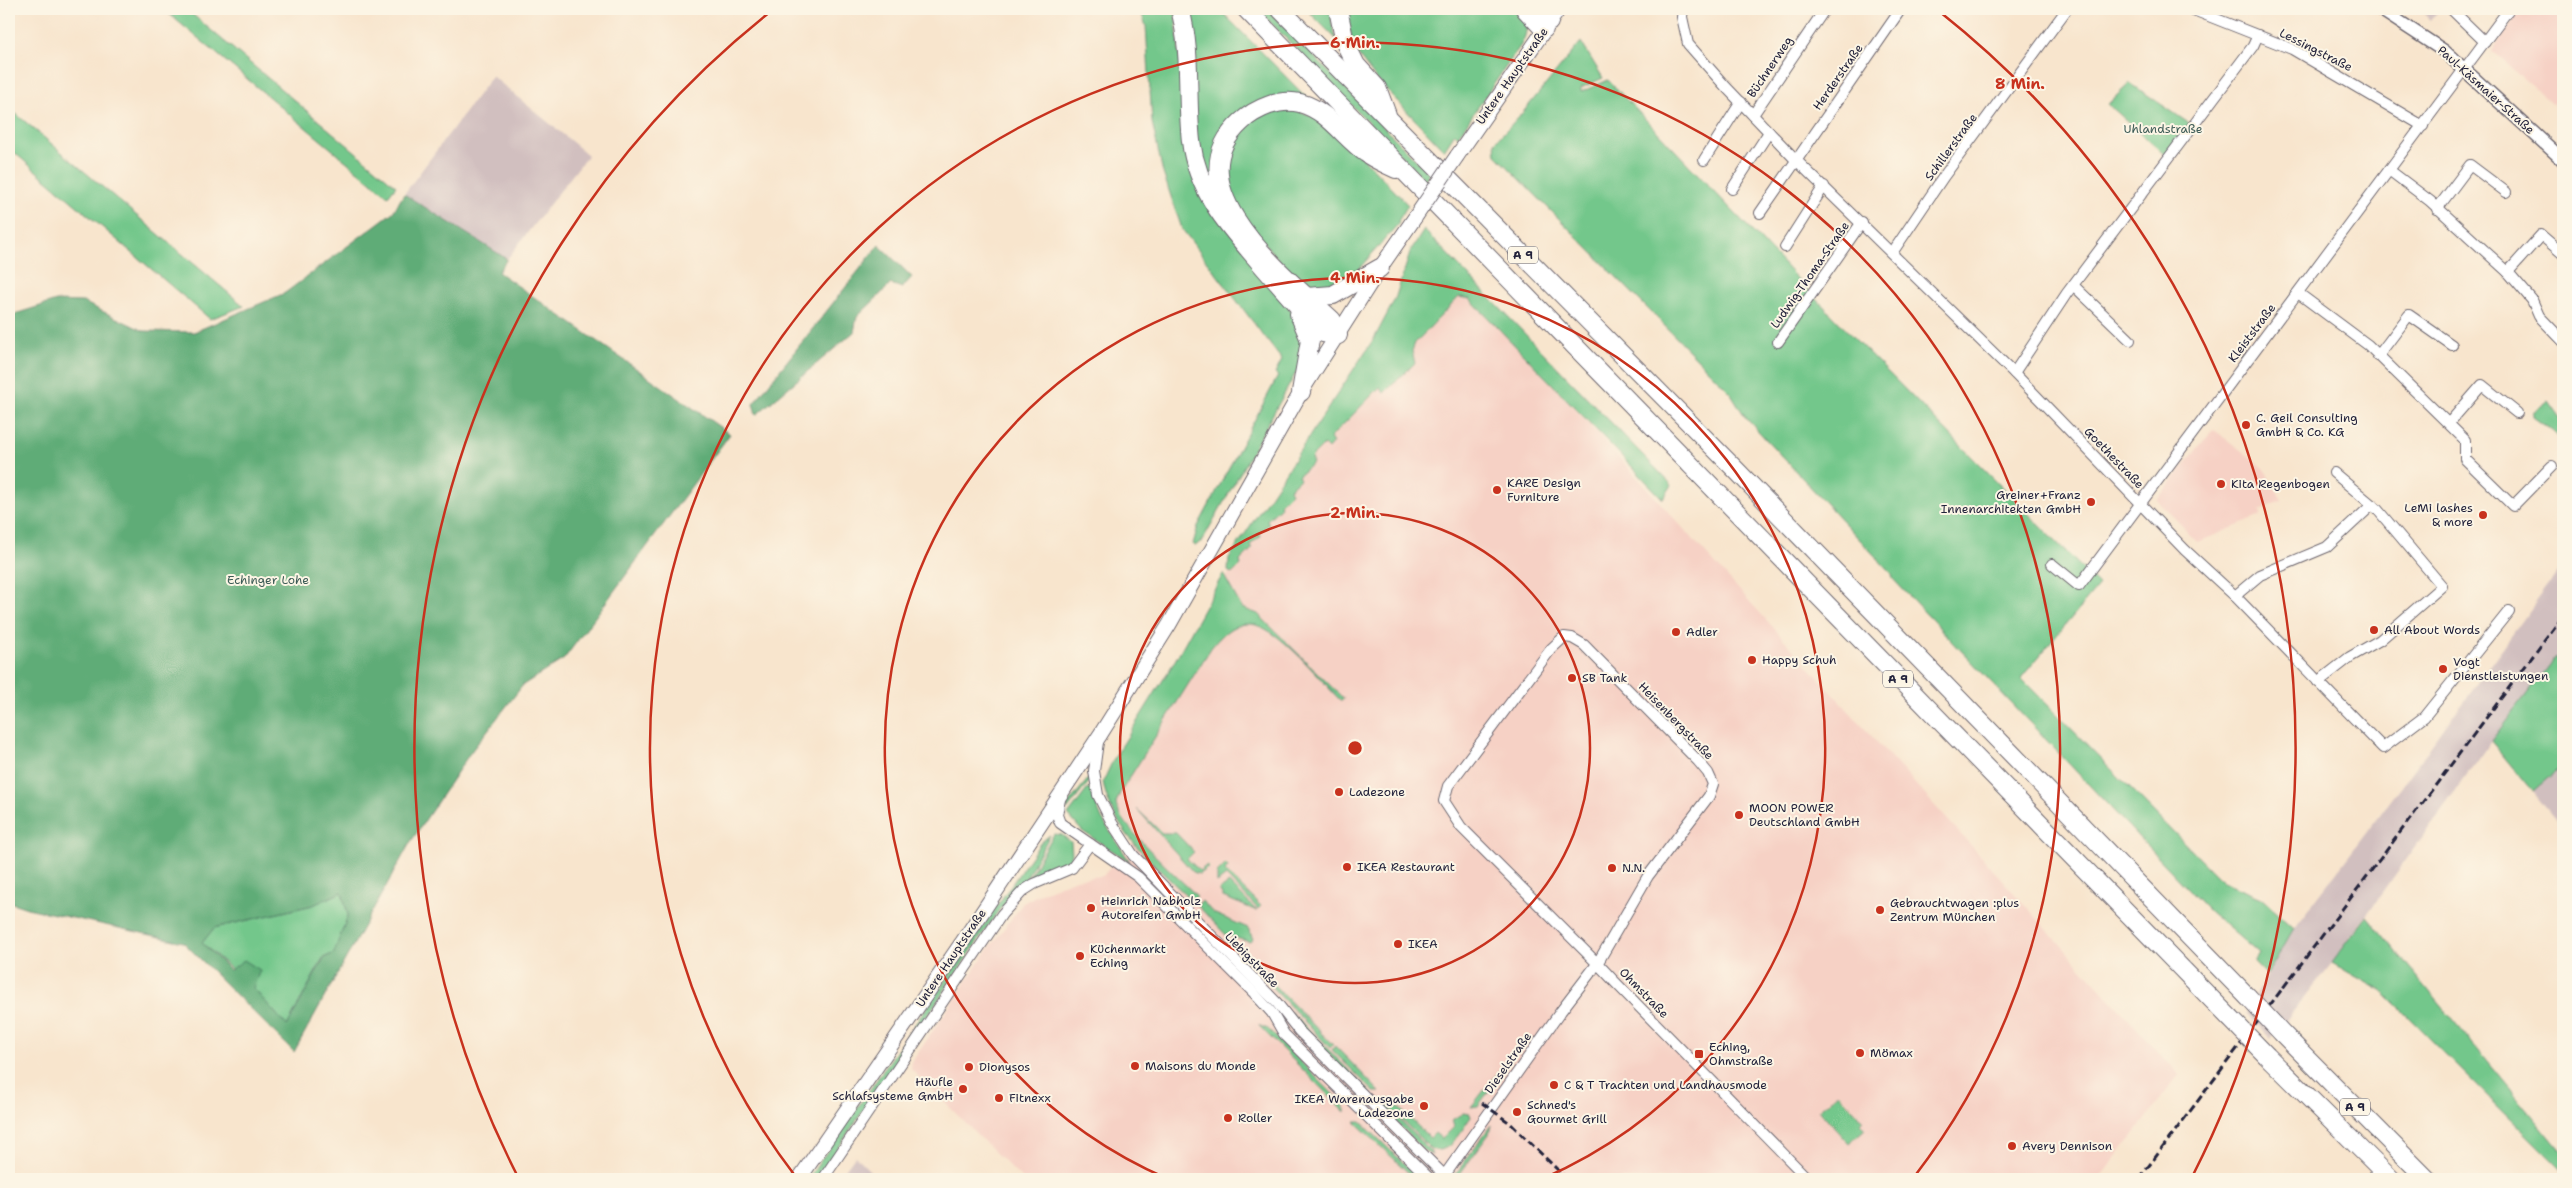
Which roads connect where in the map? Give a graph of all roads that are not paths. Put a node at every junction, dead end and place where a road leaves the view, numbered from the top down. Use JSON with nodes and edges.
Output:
{"nodes":[{"id":1,"x":1180,"y":9,"type":"edge"},
{"id":2,"x":1246,"y":9,"type":"edge"},
{"id":3,"x":1280,"y":9,"type":"edge"},
{"id":4,"x":1338,"y":9,"type":"edge"},
{"id":5,"x":1525,"y":9,"type":"edge"},
{"id":6,"x":1683,"y":9,"type":"edge"},
{"id":7,"x":1825,"y":9,"type":"edge"},
{"id":8,"x":1901,"y":9,"type":"edge"},
{"id":9,"x":2067,"y":9,"type":"edge"},
{"id":10,"x":2192,"y":9,"type":"edge"},
{"id":11,"x":2380,"y":9,"type":"edge"},
{"id":12,"x":2452,"y":9,"type":"edge"},
{"id":13,"x":2509,"y":9,"type":"edge"},
{"id":14,"x":1549,"y":17,"type":"edge"},
{"id":15,"x":2258,"y":35,"type":"junction"},
{"id":16,"x":2485,"y":42,"type":"junction"},
{"id":17,"x":2465,"y":68,"type":"junction"},
{"id":18,"x":1741,"y":102,"type":"junction"},
{"id":19,"x":1753,"y":115,"type":"junction"},
{"id":20,"x":1389,"y":120,"type":"junction"},
{"id":21,"x":2423,"y":126,"type":"junction"},
{"id":22,"x":1769,"y":132,"type":"junction"},
{"id":23,"x":1796,"y":159,"type":"junction"},
{"id":24,"x":1704,"y":160,"type":"dead end"},
{"id":25,"x":2563,"y":160,"type":"edge"},
{"id":26,"x":2389,"y":170,"type":"junction"},
{"id":27,"x":1412,"y":178,"type":"junction"},
{"id":28,"x":1824,"y":186,"type":"junction"},
{"id":29,"x":1732,"y":189,"type":"dead end"},
{"id":30,"x":2506,"y":192,"type":"dead end"},
{"id":31,"x":2437,"y":209,"type":"junction"},
{"id":32,"x":1760,"y":213,"type":"dead end"},
{"id":33,"x":1862,"y":222,"type":"junction"},
{"id":34,"x":1785,"y":247,"type":"dead end"},
{"id":35,"x":1892,"y":253,"type":"junction"},
{"id":36,"x":2563,"y":254,"type":"edge"},
{"id":37,"x":1380,"y":268,"type":"junction"},
{"id":38,"x":2508,"y":272,"type":"junction"},
{"id":39,"x":2073,"y":285,"type":"junction"},
{"id":40,"x":2298,"y":294,"type":"junction"},
{"id":41,"x":1300,"y":298,"type":"junction"},
{"id":42,"x":1338,"y":335,"type":"junction"},
{"id":43,"x":2130,"y":340,"type":"dead end"},
{"id":44,"x":2563,"y":341,"type":"edge"},
{"id":45,"x":1778,"y":342,"type":"dead end"},
{"id":46,"x":2452,"y":345,"type":"dead end"},
{"id":47,"x":2378,"y":356,"type":"junction"},
{"id":48,"x":2014,"y":373,"type":"junction"},
{"id":49,"x":1301,"y":392,"type":"junction"},
{"id":50,"x":2517,"y":414,"type":"dead end"},
{"id":51,"x":2449,"y":423,"type":"junction"},
{"id":52,"x":2552,"y":466,"type":"dead end"},
{"id":53,"x":2334,"y":474,"type":"dead end"},
{"id":54,"x":2140,"y":502,"type":"junction"},
{"id":55,"x":2372,"y":505,"type":"junction"},
{"id":56,"x":2052,"y":564,"type":"dead end"},
{"id":57,"x":2235,"y":596,"type":"junction"},
{"id":58,"x":2509,"y":611,"type":"dead end"},
{"id":59,"x":2318,"y":682,"type":"junction"},
{"id":60,"x":1100,"y":735,"type":"junction"},
{"id":61,"x":1063,"y":791,"type":"junction"},
{"id":62,"x":1060,"y":823,"type":"junction"},
{"id":63,"x":1461,"y":827,"type":"joint"},
{"id":64,"x":1032,"y":836,"type":"junction"},
{"id":65,"x":1090,"y":844,"type":"junction"},
{"id":66,"x":1597,"y":964,"type":"junction"},
{"id":67,"x":1444,"y":1178,"type":"edge"},
{"id":68,"x":799,"y":1179,"type":"edge"},
{"id":69,"x":822,"y":1179,"type":"edge"},
{"id":70,"x":1430,"y":1179,"type":"edge"},
{"id":71,"x":1808,"y":1179,"type":"edge"},
{"id":72,"x":2391,"y":1179,"type":"edge"},
{"id":73,"x":2426,"y":1179,"type":"edge"}],
"edges":[{"from":1,"to":41,"type":"highway"},
{"from":2,"to":27,"type":"highway","number":"A 9"},
{"from":3,"to":20,"type":"highway","number":"A 9"},
{"from":4,"to":20,"type":"highway"},
{"from":5,"to":14,"type":"highway"},
{"from":6,"to":18,"type":"street","name":"Goethestraße"},
{"from":7,"to":19,"type":"street","name":"Büchnerweg"},
{"from":8,"to":23,"type":"street","name":"Herderstraße"},
{"from":9,"to":35,"type":"street","name":"Schillerstraße"},
{"from":10,"to":15,"type":"street","name":"Lessingstraße"},
{"from":11,"to":17,"type":"street","name":"Paul-Käsmaier-Straße"},
{"from":12,"to":16,"type":"street"},
{"from":13,"to":16,"type":"street","name":"Kleiststraße"},
{"from":14,"to":37,"type":"main road","name":"Untere Hauptstraße","bridge":true},
{"from":15,"to":21,"type":"street","name":"Lessingstraße"},
{"from":15,"to":39,"type":"street"},
{"from":16,"to":17,"type":"street","name":"Kleiststraße"},
{"from":17,"to":21,"type":"street","name":"Kleiststraße"},
{"from":17,"to":25,"type":"street","name":"Paul-Käsmaier-Straße"},
{"from":18,"to":19,"type":"street","name":"Goethestraße"},
{"from":18,"to":24,"type":"street"},
{"from":19,"to":22,"type":"street","name":"Goethestraße"},
{"from":20,"to":73,"type":"highway","number":"A 9","bridge":true},
{"from":21,"to":26,"type":"street","name":"Kleiststraße"},
{"from":22,"to":23,"type":"street","name":"Goethestraße"},
{"from":22,"to":29,"type":"street"},
{"from":23,"to":28,"type":"street","name":"Goethestraße"},
{"from":23,"to":32,"type":"street"},
{"from":26,"to":31,"type":"street"},
{"from":26,"to":40,"type":"street","name":"Kleiststraße"},
{"from":27,"to":41,"type":"highway"},
{"from":27,"to":72,"type":"highway","number":"A 9","bridge":true},
{"from":28,"to":33,"type":"street","name":"Goethestraße"},
{"from":28,"to":34,"type":"street"},
{"from":30,"to":31,"type":"street"},
{"from":31,"to":38,"type":"street"},
{"from":33,"to":35,"type":"street","name":"Goethestraße"},
{"from":33,"to":45,"type":"street","name":"Ludwig-Thoma-Straße"},
{"from":35,"to":48,"type":"street","name":"Goethestraße"},
{"from":36,"to":38,"type":"street"},
{"from":37,"to":41,"type":"highway"},
{"from":37,"to":42,"type":"main road","name":"Untere Hauptstraße"},
{"from":38,"to":44,"type":"street"},
{"from":39,"to":43,"type":"street"},
{"from":39,"to":48,"type":"street"},
{"from":40,"to":47,"type":"street"},
{"from":40,"to":54,"type":"street","name":"Kleiststraße"},
{"from":41,"to":42,"type":"highway"},
{"from":41,"to":49,"type":"highway"},
{"from":42,"to":49,"type":"main road","name":"Untere Hauptstraße"},
{"from":46,"to":47,"type":"street"},
{"from":47,"to":51,"type":"street"},
{"from":48,"to":54,"type":"street","name":"Goethestraße"},
{"from":49,"to":60,"type":"main road","name":"Untere Hauptstraße"},
{"from":50,"to":51,"type":"street"},
{"from":51,"to":52,"type":"street"},
{"from":53,"to":55,"type":"street"},
{"from":54,"to":56,"type":"street","name":"Kleiststraße"},
{"from":54,"to":57,"type":"street","name":"Goethestraße"},
{"from":55,"to":57,"type":"street"},
{"from":55,"to":59,"type":"street"},
{"from":57,"to":59,"type":"street","name":"Goethestraße"},
{"from":58,"to":59,"type":"street","name":"Goethestraße"},
{"from":60,"to":61,"type":"main road","name":"Untere Hauptstraße"},
{"from":60,"to":67,"type":"street","name":"Liebigstraße"},
{"from":61,"to":62,"type":"street"},
{"from":61,"to":64,"type":"main road","name":"Untere Hauptstraße"},
{"from":62,"to":64,"type":"street"},
{"from":62,"to":65,"type":"street","name":"Liebigstraße"},
{"from":63,"to":66,"type":"street","name":"Ohmstraße"},
{"from":63,"to":66,"type":"street","name":"Heisenbergstraße"},
{"from":64,"to":68,"type":"main road","name":"Untere Hauptstraße"},
{"from":65,"to":69,"type":"street"},
{"from":65,"to":70,"type":"street","name":"Liebigstraße"},
{"from":66,"to":67,"type":"street","name":"Dieselstraße"},
{"from":66,"to":71,"type":"street","name":"Ohmstraße"}]}
